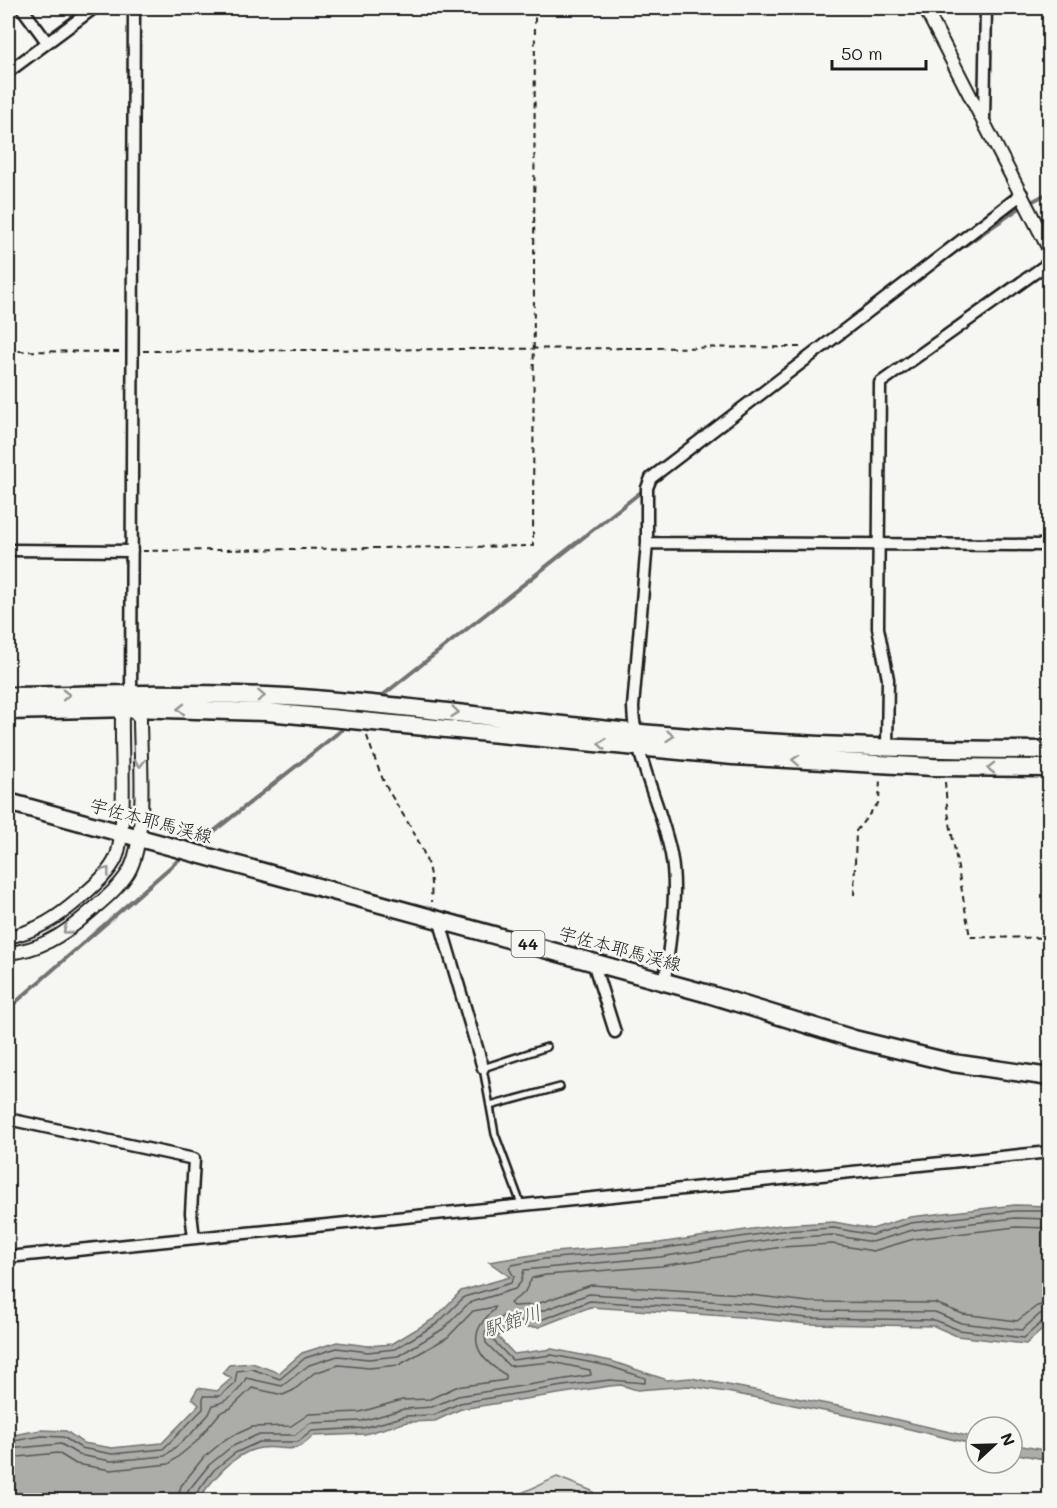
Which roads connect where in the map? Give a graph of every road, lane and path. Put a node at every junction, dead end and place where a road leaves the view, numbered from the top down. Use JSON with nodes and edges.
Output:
{"nodes":[{"id":1,"x":22,"y":8,"type":"edge"},
{"id":2,"x":94,"y":8,"type":"edge"},
{"id":3,"x":134,"y":8,"type":"edge"},
{"id":4,"x":535,"y":8,"type":"edge"},
{"id":5,"x":925,"y":8,"type":"edge"},
{"id":6,"x":986,"y":8,"type":"edge"},
{"id":7,"x":46,"y":42,"type":"junction"},
{"id":8,"x":8,"y":72,"type":"edge"},
{"id":9,"x":984,"y":121,"type":"junction"},
{"id":10,"x":1022,"y":194,"type":"junction"},
{"id":11,"x":1050,"y":251,"type":"edge"},
{"id":12,"x":1050,"y":262,"type":"edge"},
{"id":13,"x":821,"y":347,"type":"junction"},
{"id":14,"x":531,"y":350,"type":"junction"},
{"id":15,"x":8,"y":351,"type":"edge"},
{"id":16,"x":132,"y":351,"type":"junction"},
{"id":17,"x":647,"y":543,"type":"junction"},
{"id":18,"x":878,"y":544,"type":"junction"},
{"id":19,"x":1050,"y":545,"type":"edge"},
{"id":20,"x":8,"y":550,"type":"edge"},
{"id":21,"x":132,"y":551,"type":"junction"},
{"id":22,"x":8,"y":696,"type":"edge"},
{"id":23,"x":131,"y":701,"type":"junction"},
{"id":24,"x":8,"y":711,"type":"edge"},
{"id":25,"x":357,"y":719,"type":"junction"},
{"id":26,"x":638,"y":740,"type":"junction"},
{"id":27,"x":887,"y":748,"type":"junction"},
{"id":28,"x":1050,"y":750,"type":"edge"},
{"id":29,"x":881,"y":764,"type":"junction"},
{"id":30,"x":946,"y":767,"type":"junction"},
{"id":31,"x":1050,"y":768,"type":"edge"},
{"id":32,"x":8,"y":802,"type":"edge"},
{"id":33,"x":121,"y":834,"type":"junction"},
{"id":34,"x":139,"y":838,"type":"junction"},
{"id":35,"x":854,"y":895,"type":"dead end"},
{"id":36,"x":434,"y":918,"type":"junction"},
{"id":37,"x":8,"y":937,"type":"edge"},
{"id":38,"x":1050,"y":938,"type":"edge"},
{"id":39,"x":8,"y":953,"type":"edge"},
{"id":40,"x":593,"y":962,"type":"junction"},
{"id":41,"x":665,"y":982,"type":"junction"},
{"id":42,"x":615,"y":1032,"type":"dead end"},
{"id":43,"x":547,"y":1047,"type":"dead end"},
{"id":44,"x":483,"y":1068,"type":"junction"},
{"id":45,"x":1050,"y":1077,"type":"edge"},
{"id":46,"x":560,"y":1087,"type":"dead end"},
{"id":47,"x":490,"y":1106,"type":"junction"},
{"id":48,"x":8,"y":1119,"type":"edge"},
{"id":49,"x":1050,"y":1152,"type":"edge"},
{"id":50,"x":521,"y":1206,"type":"junction"},
{"id":51,"x":194,"y":1238,"type":"junction"},
{"id":52,"x":8,"y":1257,"type":"edge"}],
"edges":[{"from":1,"to":7,"type":"street"},
{"from":2,"to":7,"type":"street"},
{"from":3,"to":16,"type":"street"},
{"from":4,"to":14,"type":"path"},
{"from":5,"to":9,"type":"street"},
{"from":6,"to":9,"type":"street"},
{"from":7,"to":8,"type":"street"},
{"from":9,"to":10,"type":"street"},
{"from":10,"to":11,"type":"street"},
{"from":10,"to":13,"type":"street"},
{"from":12,"to":18,"type":"street"},
{"from":13,"to":14,"type":"path"},
{"from":13,"to":17,"type":"street"},
{"from":14,"to":16,"type":"path"},
{"from":14,"to":21,"type":"path"},
{"from":15,"to":16,"type":"path"},
{"from":16,"to":21,"type":"street"},
{"from":17,"to":18,"type":"street"},
{"from":17,"to":26,"type":"street"},
{"from":18,"to":19,"type":"street"},
{"from":18,"to":27,"type":"street"},
{"from":20,"to":21,"type":"street"},
{"from":21,"to":23,"type":"street"},
{"from":22,"to":23,"type":"main road","one_way":true},
{"from":23,"to":24,"type":"main road"},
{"from":25,"to":23,"type":"main road","one_way":true},
{"from":23,"to":26,"type":"main road","one_way":true},
{"from":23,"to":33,"type":"street"},
{"from":23,"to":34,"type":"street","one_way":true},
{"from":26,"to":25,"type":"main road","one_way":true},
{"from":25,"to":36,"type":"path"},
{"from":26,"to":27,"type":"main road","one_way":true},
{"from":29,"to":26,"type":"main road","one_way":true},
{"from":26,"to":41,"type":"street"},
{"from":27,"to":28,"type":"main road"},
{"from":29,"to":30,"type":"main road"},
{"from":29,"to":35,"type":"path"},
{"from":31,"to":30,"type":"main road","one_way":true},
{"from":30,"to":38,"type":"path"},
{"from":32,"to":33,"type":"main road","name":"宇佐本耶馬渓線","number":"44"},
{"from":33,"to":34,"type":"main road","name":"宇佐本耶馬渓線","number":"44"},
{"from":37,"to":33,"type":"street","one_way":true},
{"from":34,"to":36,"type":"main road","name":"宇佐本耶馬渓線","number":"44"},
{"from":34,"to":39,"type":"street","one_way":true},
{"from":36,"to":40,"type":"main road","name":"宇佐本耶馬渓線","number":"44"},
{"from":36,"to":44,"type":"street"},
{"from":40,"to":41,"type":"main road","name":"宇佐本耶馬渓線","number":"44"},
{"from":40,"to":42,"type":"street"},
{"from":41,"to":45,"type":"main road","name":"宇佐本耶馬渓線","number":"44"},
{"from":43,"to":44,"type":"lane"},
{"from":44,"to":47,"type":"lane"},
{"from":46,"to":47,"type":"lane"},
{"from":47,"to":50,"type":"lane"},
{"from":48,"to":51,"type":"street"},
{"from":49,"to":50,"type":"street"},
{"from":50,"to":51,"type":"street"},
{"from":51,"to":52,"type":"street"}]}
